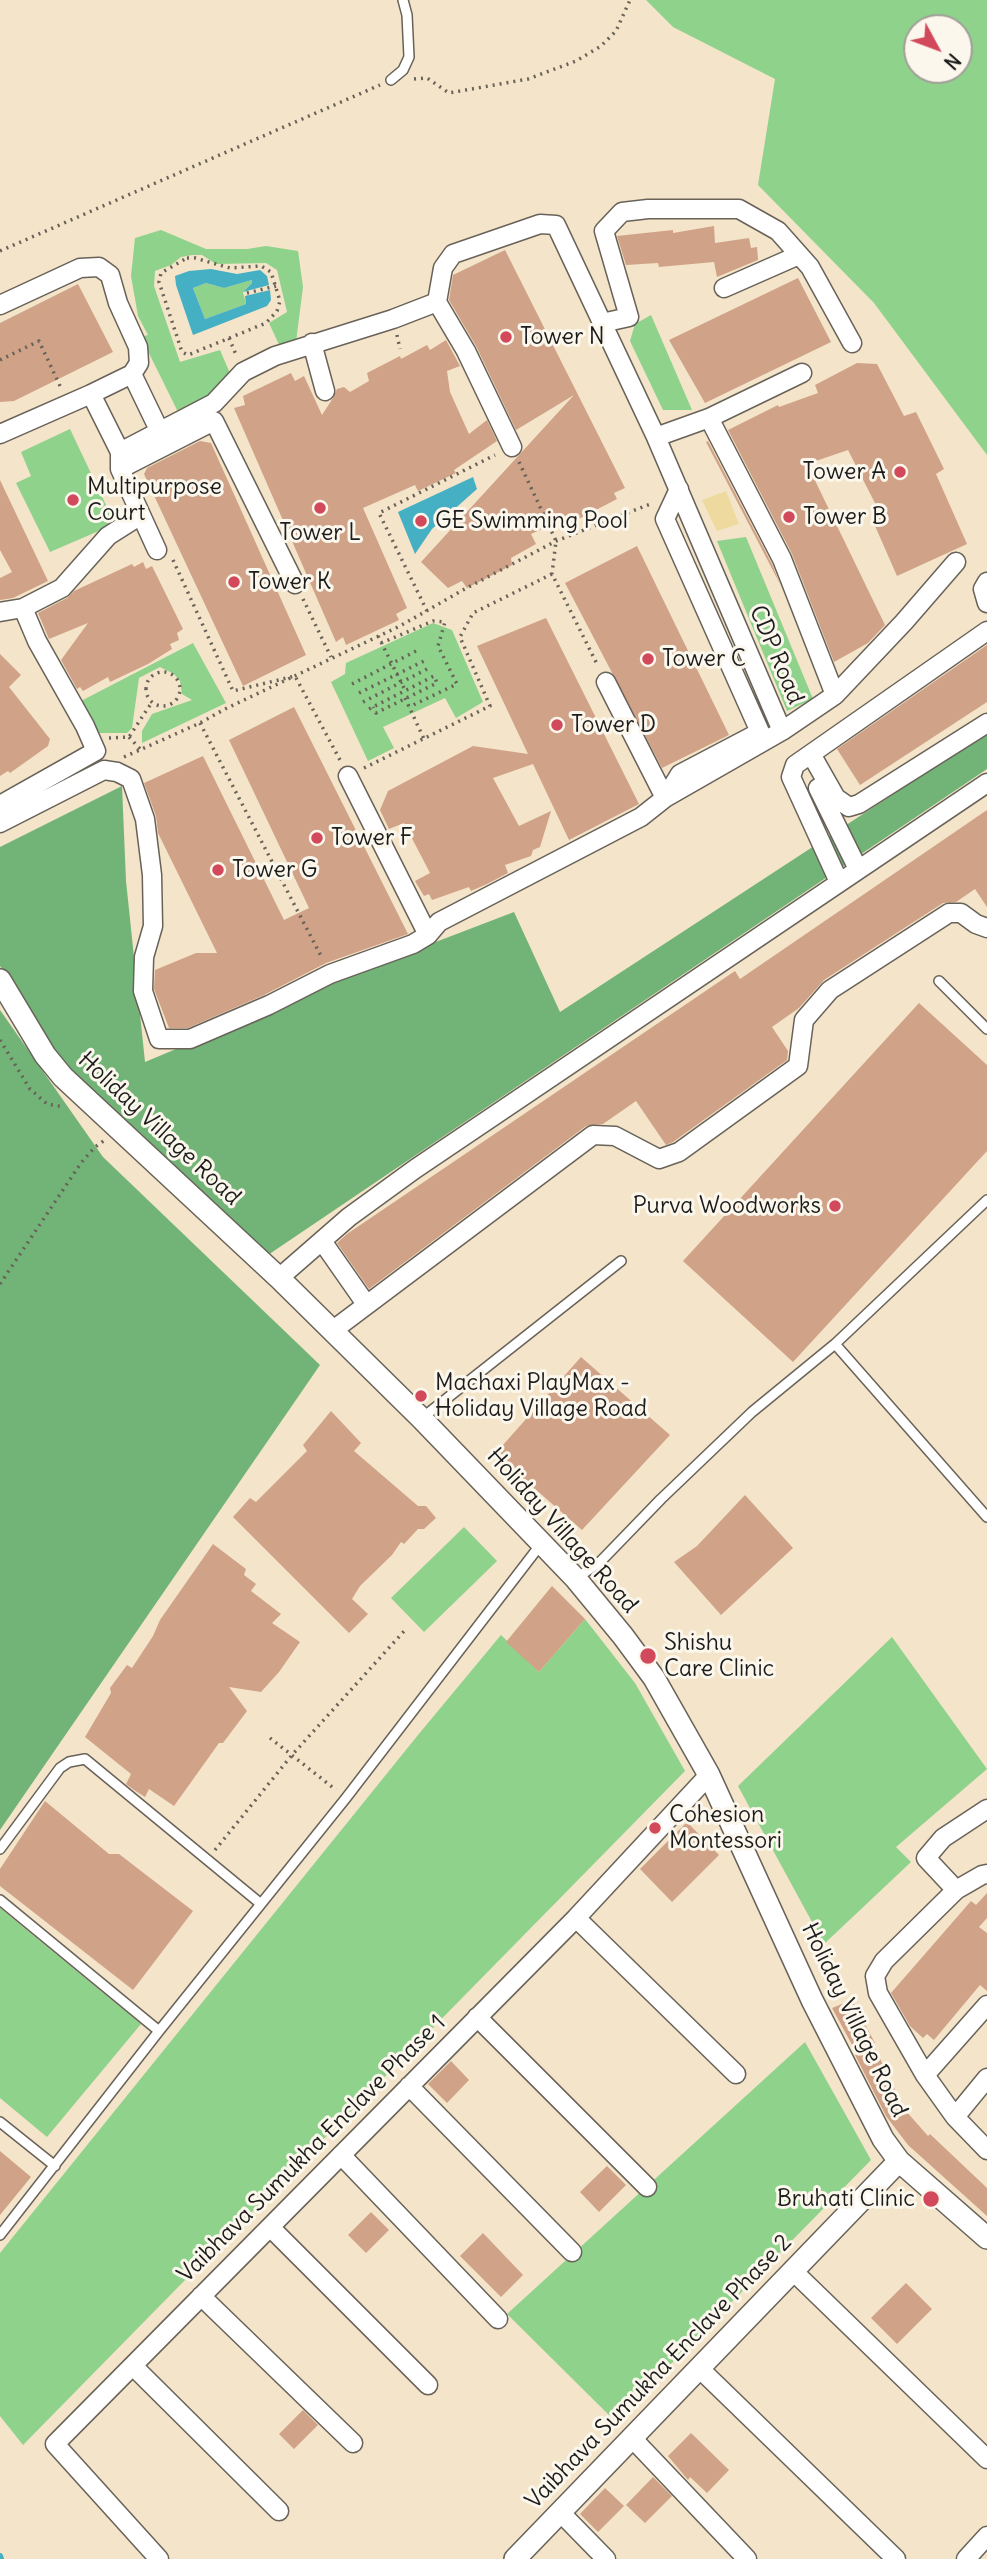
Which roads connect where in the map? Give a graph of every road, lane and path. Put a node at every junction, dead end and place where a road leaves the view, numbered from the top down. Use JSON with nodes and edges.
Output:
{"nodes":[{"id":1,"x":403,"y":0,"type":"edge"},
{"id":2,"x":630,"y":0,"type":"edge"},
{"id":3,"x":391,"y":80,"type":"junction"},
{"id":4,"x":0,"y":251,"type":"edge"},
{"id":5,"x":799,"y":255,"type":"junction"},
{"id":6,"x":276,"y":286,"type":"junction"},
{"id":7,"x":724,"y":288,"type":"dead end"},
{"id":8,"x":247,"y":293,"type":"dead end"},
{"id":9,"x":437,"y":302,"type":"junction"},
{"id":10,"x":0,"y":304,"type":"edge"},
{"id":11,"x":602,"y":323,"type":"junction"},
{"id":12,"x":312,"y":343,"type":"junction"},
{"id":13,"x":852,"y":343,"type":"dead end"},
{"id":14,"x":0,"y":360,"type":"edge"},
{"id":15,"x":802,"y":373,"type":"dead end"},
{"id":16,"x":132,"y":374,"type":"junction"},
{"id":17,"x":325,"y":391,"type":"dead end"},
{"id":18,"x":91,"y":394,"type":"junction"},
{"id":19,"x":68,"y":403,"type":"junction"},
{"id":20,"x":709,"y":418,"type":"junction"},
{"id":21,"x":160,"y":432,"type":"junction"},
{"id":22,"x":0,"y":434,"type":"edge"},
{"id":23,"x":656,"y":437,"type":"junction"},
{"id":24,"x":512,"y":447,"type":"junction"},
{"id":25,"x":120,"y":460,"type":"junction"},
{"id":26,"x":679,"y":489,"type":"junction"},
{"id":27,"x":658,"y":502,"type":"dead end"},
{"id":28,"x":141,"y":515,"type":"junction"},
{"id":29,"x":556,"y":541,"type":"junction"},
{"id":30,"x":164,"y":552,"type":"joint"},
{"id":31,"x":956,"y":562,"type":"dead end"},
{"id":32,"x":552,"y":574,"type":"junction"},
{"id":33,"x":987,"y":582,"type":"edge"},
{"id":34,"x":296,"y":584,"type":"joint"},
{"id":35,"x":987,"y":603,"type":"edge"},
{"id":36,"x":23,"y":608,"type":"junction"},
{"id":37,"x":427,"y":611,"type":"junction"},
{"id":38,"x":0,"y":612,"type":"edge"},
{"id":39,"x":987,"y":631,"type":"edge"},
{"id":40,"x":378,"y":636,"type":"junction"},
{"id":41,"x":381,"y":643,"type":"junction"},
{"id":42,"x":418,"y":650,"type":"dead end"},
{"id":43,"x":331,"y":657,"type":"junction"},
{"id":44,"x":424,"y":661,"type":"dead end"},
{"id":45,"x":392,"y":663,"type":"junction"},
{"id":46,"x":429,"y":668,"type":"dead end"},
{"id":47,"x":397,"y":673,"type":"junction"},
{"id":48,"x":295,"y":676,"type":"junction"},
{"id":49,"x":401,"y":682,"type":"junction"},
{"id":50,"x":607,"y":682,"type":"joint"},
{"id":51,"x":352,"y":684,"type":"dead end"},
{"id":52,"x":405,"y":690,"type":"junction"},
{"id":53,"x":359,"y":693,"type":"dead end"},
{"id":54,"x":835,"y":695,"type":"junction"},
{"id":55,"x":405,"y":698,"type":"junction"},
{"id":56,"x":152,"y":702,"type":"junction"},
{"id":57,"x":363,"y":702,"type":"dead end"},
{"id":58,"x":409,"y":707,"type":"junction"},
{"id":59,"x":200,"y":723,"type":"junction"},
{"id":60,"x":987,"y":723,"type":"edge"},
{"id":61,"x":782,"y":732,"type":"junction"},
{"id":62,"x":129,"y":737,"type":"junction"},
{"id":63,"x":424,"y":739,"type":"junction"},
{"id":64,"x":109,"y":750,"type":"dead end"},
{"id":65,"x":141,"y":750,"type":"junction"},
{"id":66,"x":807,"y":757,"type":"junction"},
{"id":67,"x":122,"y":758,"type":"dead end"},
{"id":68,"x":348,"y":776,"type":"junction"},
{"id":69,"x":987,"y":783,"type":"edge"},
{"id":70,"x":665,"y":798,"type":"junction"},
{"id":71,"x":0,"y":805,"type":"edge"},
{"id":72,"x":0,"y":823,"type":"edge"},
{"id":73,"x":858,"y":869,"type":"junction"},
{"id":74,"x":839,"y":882,"type":"junction"},
{"id":75,"x":987,"y":928,"type":"edge"},
{"id":76,"x":428,"y":935,"type":"junction"},
{"id":77,"x":330,"y":974,"type":"junction"},
{"id":78,"x":0,"y":980,"type":"edge"},
{"id":79,"x":939,"y":981,"type":"dead end"},
{"id":80,"x":987,"y":1029,"type":"edge"},
{"id":81,"x":0,"y":1040,"type":"edge"},
{"id":82,"x":86,"y":1098,"type":"junction"},
{"id":83,"x":121,"y":1129,"type":"junction"},
{"id":84,"x":987,"y":1200,"type":"edge"},
{"id":85,"x":322,"y":1241,"type":"junction"},
{"id":86,"x":621,"y":1261,"type":"dead end"},
{"id":87,"x":279,"y":1278,"type":"junction"},
{"id":88,"x":0,"y":1284,"type":"edge"},
{"id":89,"x":366,"y":1304,"type":"junction"},
{"id":90,"x":332,"y":1331,"type":"junction"},
{"id":91,"x":835,"y":1344,"type":"junction"},
{"id":92,"x":421,"y":1418,"type":"junction"},
{"id":93,"x":987,"y":1517,"type":"edge"},
{"id":94,"x":542,"y":1543,"type":"junction"},
{"id":95,"x":576,"y":1579,"type":"junction"},
{"id":96,"x":406,"y":1629,"type":"dead end"},
{"id":97,"x":270,"y":1738,"type":"dead end"},
{"id":98,"x":292,"y":1755,"type":"junction"},
{"id":99,"x":709,"y":1775,"type":"junction"},
{"id":100,"x":346,"y":1798,"type":"junction"},
{"id":101,"x":987,"y":1809,"type":"edge"},
{"id":102,"x":0,"y":1849,"type":"edge"},
{"id":103,"x":208,"y":1860,"type":"junction"},
{"id":104,"x":987,"y":1874,"type":"edge"},
{"id":105,"x":956,"y":1890,"type":"junction"},
{"id":106,"x":0,"y":1900,"type":"edge"},
{"id":107,"x":261,"y":1904,"type":"junction"},
{"id":108,"x":576,"y":1917,"type":"junction"},
{"id":109,"x":987,"y":2006,"type":"edge"},
{"id":110,"x":477,"y":2017,"type":"junction"},
{"id":111,"x":159,"y":2031,"type":"junction"},
{"id":112,"x":736,"y":2074,"type":"dead end"},
{"id":113,"x":925,"y":2076,"type":"junction"},
{"id":114,"x":987,"y":2078,"type":"edge"},
{"id":115,"x":409,"y":2086,"type":"junction"},
{"id":116,"x":955,"y":2117,"type":"junction"},
{"id":117,"x":0,"y":2122,"type":"edge"},
{"id":118,"x":987,"y":2149,"type":"edge"},
{"id":119,"x":341,"y":2155,"type":"junction"},
{"id":120,"x":899,"y":2161,"type":"junction"},
{"id":121,"x":55,"y":2166,"type":"junction"},
{"id":122,"x":647,"y":2187,"type":"dead end"},
{"id":123,"x":270,"y":2227,"type":"junction"},
{"id":124,"x":0,"y":2235,"type":"edge"},
{"id":125,"x":987,"y":2238,"type":"edge"},
{"id":126,"x":572,"y":2252,"type":"dead end"},
{"id":127,"x":793,"y":2271,"type":"junction"},
{"id":128,"x":201,"y":2296,"type":"junction"},
{"id":129,"x":498,"y":2319,"type":"dead end"},
{"id":130,"x":133,"y":2365,"type":"junction"},
{"id":131,"x":699,"y":2368,"type":"junction"},
{"id":132,"x":428,"y":2385,"type":"dead end"},
{"id":133,"x":632,"y":2438,"type":"junction"},
{"id":134,"x":353,"y":2443,"type":"dead end"},
{"id":135,"x":987,"y":2459,"type":"edge"},
{"id":136,"x":279,"y":2511,"type":"dead end"},
{"id":137,"x":560,"y":2512,"type":"junction"},
{"id":138,"x":987,"y":2536,"type":"edge"},
{"id":139,"x":159,"y":2559,"type":"edge"},
{"id":140,"x":515,"y":2559,"type":"edge"},
{"id":141,"x":606,"y":2559,"type":"edge"},
{"id":142,"x":747,"y":2559,"type":"edge"},
{"id":143,"x":896,"y":2559,"type":"edge"},
{"id":144,"x":966,"y":2559,"type":"edge"}],
"edges":[{"from":1,"to":3,"type":"lane"},
{"from":2,"to":3,"type":"path"},
{"from":3,"to":4,"type":"path"},
{"from":5,"to":7,"type":"street"},
{"from":5,"to":11,"type":"street"},
{"from":5,"to":13,"type":"street"},
{"from":6,"to":6,"type":"path"},
{"from":6,"to":8,"type":"path"},
{"from":9,"to":11,"type":"street","name":"CDP Road"},
{"from":9,"to":12,"type":"street"},
{"from":9,"to":24,"type":"street"},
{"from":10,"to":16,"type":"street"},
{"from":11,"to":23,"type":"street","name":"CDP Road"},
{"from":12,"to":17,"type":"street"},
{"from":12,"to":21,"type":"street"},
{"from":14,"to":19,"type":"path"},
{"from":15,"to":20,"type":"street"},
{"from":16,"to":18,"type":"street"},
{"from":16,"to":21,"type":"street"},
{"from":18,"to":19,"type":"street"},
{"from":18,"to":25,"type":"street"},
{"from":19,"to":22,"type":"street"},
{"from":20,"to":23,"type":"street"},
{"from":20,"to":54,"type":"street"},
{"from":21,"to":25,"type":"street"},
{"from":23,"to":26,"type":"street","name":"CDP Road"},
{"from":24,"to":29,"type":"path"},
{"from":24,"to":37,"type":"path"},
{"from":25,"to":28,"type":"street"},
{"from":25,"to":34,"type":"street"},
{"from":26,"to":61,"type":"street","name":"CDP Road"},
{"from":26,"to":70,"type":"street"},
{"from":27,"to":29,"type":"path"},
{"from":28,"to":30,"type":"street"},
{"from":28,"to":36,"type":"street"},
{"from":29,"to":32,"type":"path"},
{"from":29,"to":37,"type":"path"},
{"from":30,"to":48,"type":"path"},
{"from":31,"to":54,"type":"street"},
{"from":32,"to":50,"type":"path"},
{"from":32,"to":63,"type":"path"},
{"from":33,"to":35,"type":"street"},
{"from":34,"to":43,"type":"path"},
{"from":36,"to":38,"type":"street"},
{"from":36,"to":71,"type":"street"},
{"from":37,"to":40,"type":"path"},
{"from":39,"to":66,"type":"street"},
{"from":40,"to":41,"type":"path"},
{"from":40,"to":43,"type":"path"},
{"from":41,"to":45,"type":"path"},
{"from":41,"to":58,"type":"path"},
{"from":42,"to":45,"type":"path"},
{"from":43,"to":48,"type":"path"},
{"from":44,"to":47,"type":"path"},
{"from":45,"to":47,"type":"path"},
{"from":45,"to":51,"type":"path"},
{"from":46,"to":49,"type":"path"},
{"from":47,"to":49,"type":"path"},
{"from":47,"to":53,"type":"path"},
{"from":48,"to":59,"type":"path"},
{"from":48,"to":68,"type":"path"},
{"from":49,"to":52,"type":"path"},
{"from":49,"to":57,"type":"path"},
{"from":50,"to":70,"type":"street"},
{"from":52,"to":55,"type":"path"},
{"from":52,"to":55,"type":"path"},
{"from":54,"to":61,"type":"street"},
{"from":55,"to":58,"type":"path"},
{"from":56,"to":56,"type":"path"},
{"from":56,"to":62,"type":"path"},
{"from":58,"to":63,"type":"path"},
{"from":59,"to":65,"type":"path"},
{"from":59,"to":77,"type":"path"},
{"from":60,"to":66,"type":"street"},
{"from":61,"to":70,"type":"street","name":"CDP Road"},
{"from":62,"to":64,"type":"path"},
{"from":62,"to":65,"type":"path"},
{"from":63,"to":68,"type":"path"},
{"from":65,"to":67,"type":"path"},
{"from":66,"to":73,"type":"street"},
{"from":66,"to":74,"type":"street"},
{"from":68,"to":76,"type":"street"},
{"from":69,"to":73,"type":"street"},
{"from":70,"to":76,"type":"street","name":"CDP Road"},
{"from":72,"to":77,"type":"street","name":"CDP Road"},
{"from":73,"to":74,"type":"street"},
{"from":74,"to":85,"type":"street"},
{"from":75,"to":89,"type":"street"},
{"from":76,"to":77,"type":"street","name":"CDP Road"},
{"from":78,"to":82,"type":"street","name":"Holiday Village Road"},
{"from":79,"to":80,"type":"lane"},
{"from":81,"to":82,"type":"path"},
{"from":82,"to":83,"type":"street","name":"Holiday Village Road"},
{"from":83,"to":87,"type":"street","name":"Holiday Village Road"},
{"from":83,"to":88,"type":"path"},
{"from":84,"to":91,"type":"lane"},
{"from":85,"to":87,"type":"street"},
{"from":85,"to":89,"type":"street"},
{"from":86,"to":92,"type":"lane"},
{"from":87,"to":90,"type":"street","name":"Holiday Village Road"},
{"from":89,"to":90,"type":"street"},
{"from":90,"to":92,"type":"street","name":"Holiday Village Road"},
{"from":91,"to":93,"type":"lane"},
{"from":91,"to":95,"type":"lane"},
{"from":92,"to":94,"type":"street","name":"Holiday Village Road"},
{"from":94,"to":95,"type":"street","name":"Holiday Village Road"},
{"from":94,"to":100,"type":"lane"},
{"from":95,"to":99,"type":"street","name":"Holiday Village Road"},
{"from":96,"to":98,"type":"path"},
{"from":97,"to":98,"type":"path"},
{"from":98,"to":100,"type":"path"},
{"from":98,"to":103,"type":"path"},
{"from":99,"to":108,"type":"street","name":"Vaibhava Sumukha Enclave Phase 1"},
{"from":99,"to":120,"type":"street","name":"Holiday Village Road"},
{"from":100,"to":107,"type":"lane"},
{"from":101,"to":105,"type":"street"},
{"from":102,"to":103,"type":"lane"},
{"from":103,"to":107,"type":"lane"},
{"from":104,"to":105,"type":"street"},
{"from":105,"to":113,"type":"street"},
{"from":106,"to":111,"type":"lane"},
{"from":107,"to":111,"type":"lane"},
{"from":108,"to":110,"type":"street","name":"Vaibhava Sumukha Enclave Phase 1"},
{"from":108,"to":112,"type":"street"},
{"from":109,"to":113,"type":"street"},
{"from":110,"to":115,"type":"street","name":"Vaibhava Sumukha Enclave Phase 1"},
{"from":110,"to":122,"type":"street"},
{"from":111,"to":121,"type":"lane"},
{"from":113,"to":116,"type":"street"},
{"from":114,"to":116,"type":"street"},
{"from":115,"to":119,"type":"street","name":"Vaibhava Sumukha Enclave Phase 1"},
{"from":115,"to":126,"type":"street"},
{"from":116,"to":118,"type":"street"},
{"from":117,"to":121,"type":"lane"},
{"from":119,"to":123,"type":"street","name":"Vaibhava Sumukha Enclave Phase 1"},
{"from":119,"to":129,"type":"street"},
{"from":120,"to":125,"type":"street","name":"Holiday Village Road"},
{"from":120,"to":127,"type":"street","name":"Vaibhava Sumukha Enclave Phase 2"},
{"from":121,"to":124,"type":"lane"},
{"from":123,"to":128,"type":"street","name":"Vaibhava Sumukha Enclave Phase 1"},
{"from":123,"to":132,"type":"street"},
{"from":127,"to":131,"type":"street","name":"Vaibhava Sumukha Enclave Phase 2"},
{"from":127,"to":135,"type":"street"},
{"from":128,"to":130,"type":"street","name":"Vaibhava Sumukha Enclave Phase 1"},
{"from":128,"to":134,"type":"street"},
{"from":130,"to":136,"type":"street"},
{"from":130,"to":139,"type":"street","name":"Vaibhava Sumukha Enclave Phase 1"},
{"from":131,"to":133,"type":"street","name":"Vaibhava Sumukha Enclave Phase 2"},
{"from":131,"to":143,"type":"street"},
{"from":133,"to":137,"type":"street","name":"Vaibhava Sumukha Enclave Phase 2"},
{"from":133,"to":142,"type":"street"},
{"from":137,"to":140,"type":"street","name":"Vaibhava Sumukha Enclave Phase 2"},
{"from":137,"to":141,"type":"street"},
{"from":138,"to":144,"type":"street"}]}
